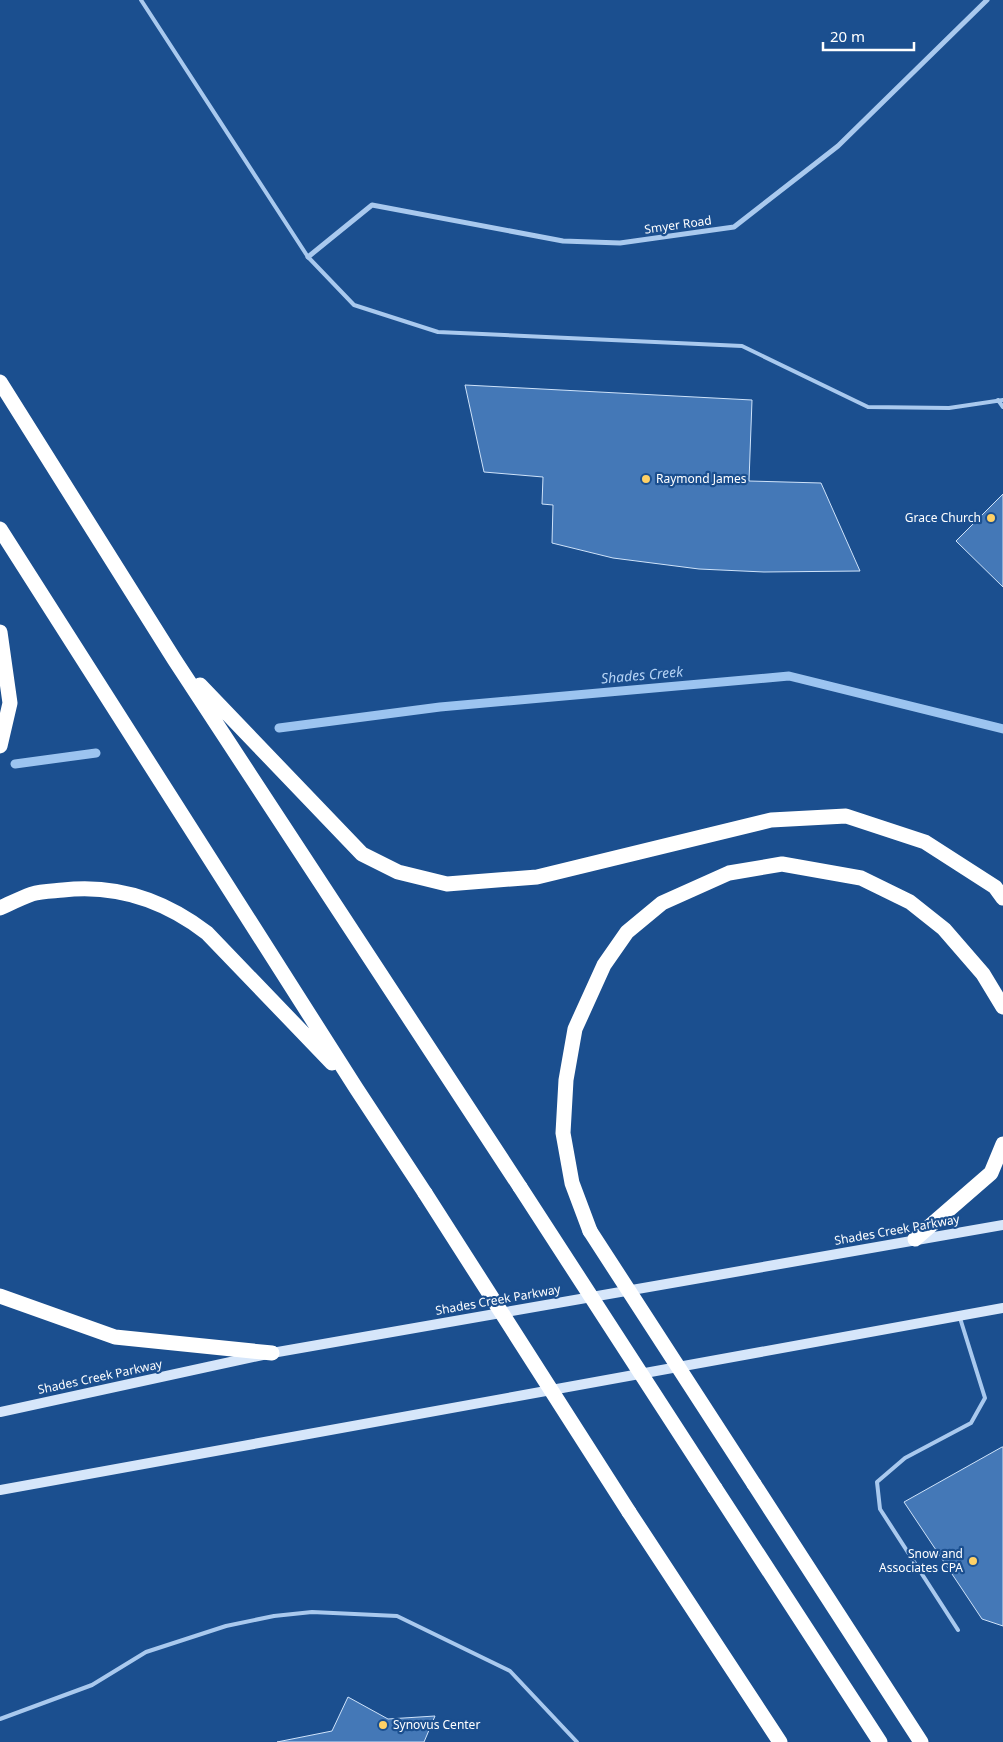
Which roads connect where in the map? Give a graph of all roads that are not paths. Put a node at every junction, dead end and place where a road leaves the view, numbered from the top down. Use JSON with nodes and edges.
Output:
{"nodes":[{"id":1,"x":141,"y":0,"type":"edge"},
{"id":2,"x":987,"y":0,"type":"edge"},
{"id":3,"x":308,"y":257,"type":"junction"},
{"id":4,"x":0,"y":382,"type":"edge"},
{"id":5,"x":1000,"y":400,"type":"edge"},
{"id":6,"x":1003,"y":407,"type":"edge"},
{"id":7,"x":0,"y":529,"type":"edge"},
{"id":8,"x":0,"y":632,"type":"edge"},
{"id":9,"x":174,"y":659,"type":"junction"},
{"id":10,"x":0,"y":746,"type":"edge"},
{"id":11,"x":1003,"y":898,"type":"edge"},
{"id":12,"x":0,"y":908,"type":"edge"},
{"id":13,"x":1003,"y":1007,"type":"edge"},
{"id":14,"x":356,"y":1088,"type":"junction"},
{"id":15,"x":1003,"y":1144,"type":"edge"},
{"id":16,"x":1003,"y":1225,"type":"edge"},
{"id":17,"x":915,"y":1239,"type":"junction"},
{"id":18,"x":0,"y":1296,"type":"edge"},
{"id":19,"x":1003,"y":1308,"type":"edge"},
{"id":20,"x":959,"y":1316,"type":"junction"},
{"id":21,"x":272,"y":1353,"type":"junction"},
{"id":22,"x":0,"y":1412,"type":"edge"},
{"id":23,"x":0,"y":1490,"type":"edge"},
{"id":24,"x":958,"y":1630,"type":"dead end"},
{"id":25,"x":0,"y":1720,"type":"edge"},
{"id":26,"x":577,"y":1742,"type":"edge"},
{"id":27,"x":780,"y":1742,"type":"edge"},
{"id":28,"x":880,"y":1742,"type":"edge"},
{"id":29,"x":922,"y":1742,"type":"edge"}],
"edges":[{"from":1,"to":3,"type":"lane"},
{"from":2,"to":3,"type":"street","name":"Smyer Road"},
{"from":3,"to":5,"type":"lane"},
{"from":4,"to":9,"type":"highway"},
{"from":5,"to":6,"type":"lane"},
{"from":7,"to":14,"type":"highway"},
{"from":8,"to":10,"type":"highway"},
{"from":9,"to":11,"type":"highway"},
{"from":9,"to":28,"type":"highway","bridge":true},
{"from":12,"to":14,"type":"highway"},
{"from":13,"to":29,"type":"highway","bridge":true},
{"from":14,"to":27,"type":"highway","bridge":true},
{"from":15,"to":17,"type":"highway"},
{"from":16,"to":17,"type":"main road","name":"Shades Creek Parkway"},
{"from":17,"to":21,"type":"main road","name":"Shades Creek Parkway"},
{"from":18,"to":21,"type":"highway"},
{"from":19,"to":20,"type":"main road"},
{"from":20,"to":23,"type":"main road"},
{"from":20,"to":24,"type":"lane"},
{"from":21,"to":22,"type":"main road","name":"Shades Creek Parkway"},
{"from":25,"to":26,"type":"lane"}]}
